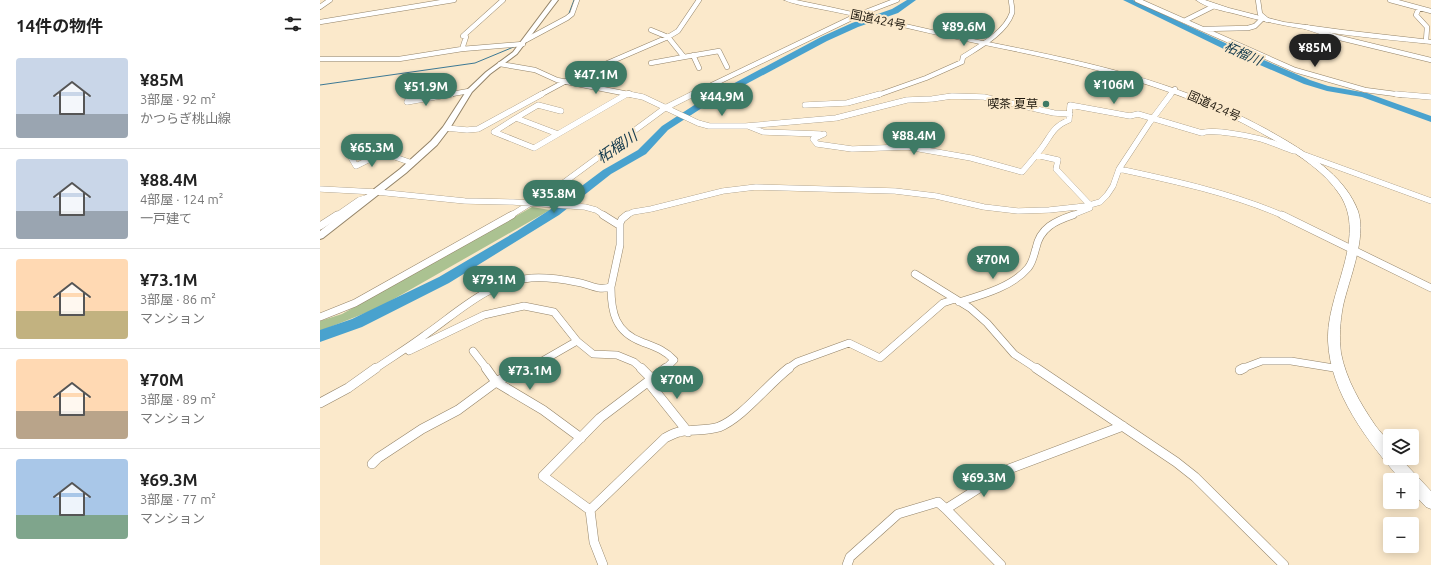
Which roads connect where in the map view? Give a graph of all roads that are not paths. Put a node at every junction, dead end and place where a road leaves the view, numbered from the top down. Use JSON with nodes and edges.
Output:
{"nodes":[{"id":1,"x":330,"y":0,"type":"edge"},
{"id":2,"x":454,"y":0,"type":"edge"},
{"id":3,"x":503,"y":0,"type":"edge"},
{"id":4,"x":555,"y":0,"type":"edge"},
{"id":5,"x":577,"y":0,"type":"edge"},
{"id":6,"x":699,"y":0,"type":"edge"},
{"id":7,"x":787,"y":0,"type":"edge"},
{"id":8,"x":897,"y":0,"type":"edge"},
{"id":9,"x":1012,"y":0,"type":"edge"},
{"id":10,"x":1137,"y":0,"type":"edge"},
{"id":11,"x":1199,"y":0,"type":"edge"},
{"id":12,"x":1258,"y":0,"type":"edge"},
{"id":13,"x":1390,"y":0,"type":"edge"},
{"id":14,"x":1214,"y":6,"type":"junction"},
{"id":15,"x":320,"y":7,"type":"edge"},
{"id":16,"x":1419,"y":8,"type":"junction"},
{"id":17,"x":1431,"y":11,"type":"edge"},
{"id":18,"x":859,"y":16,"type":"junction"},
{"id":19,"x":1265,"y":19,"type":"junction"},
{"id":20,"x":320,"y":22,"type":"edge"},
{"id":21,"x":1185,"y":22,"type":"junction"},
{"id":22,"x":1305,"y":26,"type":"junction"},
{"id":23,"x":1203,"y":29,"type":"junction"},
{"id":24,"x":651,"y":30,"type":"dead end"},
{"id":25,"x":668,"y":37,"type":"junction"},
{"id":26,"x":524,"y":42,"type":"junction"},
{"id":27,"x":1428,"y":42,"type":"edge"},
{"id":28,"x":984,"y":43,"type":"junction"},
{"id":29,"x":462,"y":49,"type":"junction"},
{"id":30,"x":693,"y":55,"type":"junction"},
{"id":31,"x":684,"y":57,"type":"junction"},
{"id":32,"x":320,"y":59,"type":"edge"},
{"id":33,"x":1431,"y":60,"type":"edge"},
{"id":34,"x":652,"y":62,"type":"dead end"},
{"id":35,"x":500,"y":64,"type":"junction"},
{"id":36,"x":727,"y":67,"type":"dead end"},
{"id":37,"x":698,"y":68,"type":"dead end"},
{"id":38,"x":566,"y":81,"type":"junction"},
{"id":39,"x":404,"y":82,"type":"dead end"},
{"id":40,"x":1175,"y":89,"type":"junction"},
{"id":41,"x":469,"y":91,"type":"junction"},
{"id":42,"x":629,"y":93,"type":"junction"},
{"id":43,"x":1431,"y":97,"type":"edge"},
{"id":44,"x":805,"y":106,"type":"dead end"},
{"id":45,"x":666,"y":109,"type":"junction"},
{"id":46,"x":561,"y":111,"type":"dead end"},
{"id":47,"x":1070,"y":114,"type":"junction"},
{"id":48,"x":516,"y":118,"type":"junction"},
{"id":49,"x":1153,"y":118,"type":"junction"},
{"id":50,"x":746,"y":126,"type":"junction"},
{"id":51,"x":446,"y":128,"type":"junction"},
{"id":52,"x":558,"y":134,"type":"junction"},
{"id":53,"x":349,"y":154,"type":"dead end"},
{"id":54,"x":1302,"y":154,"type":"junction"},
{"id":55,"x":1036,"y":155,"type":"junction"},
{"id":56,"x":412,"y":163,"type":"junction"},
{"id":57,"x":1119,"y":169,"type":"junction"},
{"id":58,"x":321,"y":189,"type":"edge"},
{"id":59,"x":377,"y":192,"type":"junction"},
{"id":60,"x":369,"y":197,"type":"junction"},
{"id":61,"x":1431,"y":201,"type":"edge"},
{"id":62,"x":533,"y":203,"type":"junction"},
{"id":63,"x":1090,"y":205,"type":"junction"},
{"id":64,"x":619,"y":225,"type":"junction"},
{"id":65,"x":320,"y":226,"type":"edge"},
{"id":66,"x":320,"y":236,"type":"edge"},
{"id":67,"x":1351,"y":250,"type":"junction"},
{"id":68,"x":915,"y":274,"type":"dead end"},
{"id":69,"x":611,"y":287,"type":"junction"},
{"id":70,"x":1431,"y":288,"type":"edge"},
{"id":71,"x":957,"y":300,"type":"junction"},
{"id":72,"x":320,"y":317,"type":"edge"},
{"id":73,"x":577,"y":341,"type":"junction"},
{"id":74,"x":473,"y":351,"type":"dead end"},
{"id":75,"x":393,"y":356,"type":"junction"},
{"id":76,"x":1340,"y":369,"type":"junction"},
{"id":77,"x":1240,"y":370,"type":"dead end"},
{"id":78,"x":650,"y":380,"type":"junction"},
{"id":79,"x":496,"y":382,"type":"junction"},
{"id":80,"x":320,"y":403,"type":"edge"},
{"id":81,"x":1123,"y":426,"type":"junction"},
{"id":82,"x":688,"y":432,"type":"junction"},
{"id":83,"x":581,"y":438,"type":"junction"},
{"id":84,"x":1383,"y":446,"type":"edge"},
{"id":85,"x":372,"y":464,"type":"dead end"},
{"id":86,"x":1398,"y":465,"type":"edge"},
{"id":87,"x":1404,"y":473,"type":"edge"},
{"id":88,"x":1419,"y":489,"type":"edge"},
{"id":89,"x":1431,"y":502,"type":"edge"},
{"id":90,"x":946,"y":509,"type":"junction"},
{"id":91,"x":590,"y":510,"type":"junction"},
{"id":92,"x":603,"y":565,"type":"edge"},
{"id":93,"x":847,"y":565,"type":"edge"},
{"id":94,"x":1001,"y":565,"type":"edge"},
{"id":95,"x":1284,"y":565,"type":"edge"}],
"edges":[{"from":1,"to":15,"type":"street"},
{"from":2,"to":20,"type":"street"},
{"from":3,"to":29,"type":"street"},
{"from":4,"to":26,"type":"main road"},
{"from":5,"to":26,"type":"street"},
{"from":6,"to":25,"type":"street"},
{"from":7,"to":18,"type":"main road","name":"国道424号"},
{"from":8,"to":18,"type":"street"},
{"from":9,"to":28,"type":"street"},
{"from":10,"to":21,"type":"street"},
{"from":11,"to":14,"type":"main road"},
{"from":12,"to":19,"type":"street"},
{"from":13,"to":16,"type":"street"},
{"from":14,"to":19,"type":"main road"},
{"from":14,"to":21,"type":"street"},
{"from":16,"to":17,"type":"street"},
{"from":16,"to":27,"type":"street"},
{"from":18,"to":28,"type":"main road","name":"国道424号"},
{"from":18,"to":45,"type":"street"},
{"from":19,"to":22,"type":"main road"},
{"from":19,"to":23,"type":"street"},
{"from":21,"to":23,"type":"street"},
{"from":22,"to":27,"type":"main road"},
{"from":22,"to":33,"type":"street"},
{"from":23,"to":43,"type":"street"},
{"from":24,"to":25,"type":"street"},
{"from":25,"to":31,"type":"street"},
{"from":25,"to":38,"type":"street"},
{"from":26,"to":29,"type":"street"},
{"from":26,"to":35,"type":"main road"},
{"from":28,"to":40,"type":"main road","name":"国道424号"},
{"from":28,"to":44,"type":"street"},
{"from":29,"to":32,"type":"street"},
{"from":30,"to":31,"type":"street"},
{"from":30,"to":36,"type":"street"},
{"from":30,"to":37,"type":"street"},
{"from":31,"to":34,"type":"street"},
{"from":35,"to":38,"type":"street"},
{"from":35,"to":41,"type":"main road"},
{"from":38,"to":42,"type":"street"},
{"from":38,"to":51,"type":"street"},
{"from":39,"to":41,"type":"street"},
{"from":40,"to":49,"type":"street"},
{"from":40,"to":54,"type":"main road","name":"国道424号"},
{"from":41,"to":51,"type":"main road"},
{"from":42,"to":45,"type":"street"},
{"from":42,"to":52,"type":"street"},
{"from":45,"to":50,"type":"street"},
{"from":45,"to":62,"type":"street"},
{"from":46,"to":48,"type":"street"},
{"from":47,"to":49,"type":"street"},
{"from":47,"to":50,"type":"street"},
{"from":47,"to":55,"type":"street"},
{"from":48,"to":52,"type":"street"},
{"from":48,"to":52,"type":"street"},
{"from":49,"to":54,"type":"street"},
{"from":49,"to":57,"type":"street"},
{"from":50,"to":55,"type":"street"},
{"from":51,"to":56,"type":"main road"},
{"from":53,"to":56,"type":"street"},
{"from":54,"to":61,"type":"street"},
{"from":54,"to":67,"type":"main road","name":"国道424号"},
{"from":55,"to":63,"type":"street"},
{"from":56,"to":59,"type":"main road"},
{"from":57,"to":63,"type":"street"},
{"from":57,"to":67,"type":"street"},
{"from":58,"to":59,"type":"street"},
{"from":59,"to":60,"type":"main road"},
{"from":59,"to":62,"type":"street"},
{"from":60,"to":65,"type":"street"},
{"from":60,"to":66,"type":"main road"},
{"from":62,"to":64,"type":"street"},
{"from":62,"to":72,"type":"street"},
{"from":63,"to":64,"type":"street"},
{"from":63,"to":71,"type":"street"},
{"from":64,"to":69,"type":"street"},
{"from":67,"to":70,"type":"street"},
{"from":67,"to":76,"type":"main road","name":"国道424号"},
{"from":68,"to":71,"type":"street"},
{"from":69,"to":75,"type":"street"},
{"from":69,"to":78,"type":"street"},
{"from":71,"to":81,"type":"street"},
{"from":71,"to":82,"type":"street"},
{"from":73,"to":75,"type":"street"},
{"from":73,"to":78,"type":"street"},
{"from":73,"to":79,"type":"street"},
{"from":74,"to":79,"type":"street"},
{"from":75,"to":80,"type":"street"},
{"from":76,"to":77,"type":"street"},
{"from":76,"to":84,"type":"main road","name":"国道424号"},
{"from":78,"to":82,"type":"street"},
{"from":78,"to":83,"type":"street"},
{"from":79,"to":83,"type":"street"},
{"from":79,"to":85,"type":"street"},
{"from":81,"to":90,"type":"street"},
{"from":81,"to":95,"type":"street"},
{"from":82,"to":91,"type":"street"},
{"from":83,"to":91,"type":"street"},
{"from":86,"to":87,"type":"main road","name":"国道424号"},
{"from":88,"to":89,"type":"main road"},
{"from":90,"to":93,"type":"street"},
{"from":90,"to":94,"type":"street"},
{"from":91,"to":92,"type":"street"}]}
